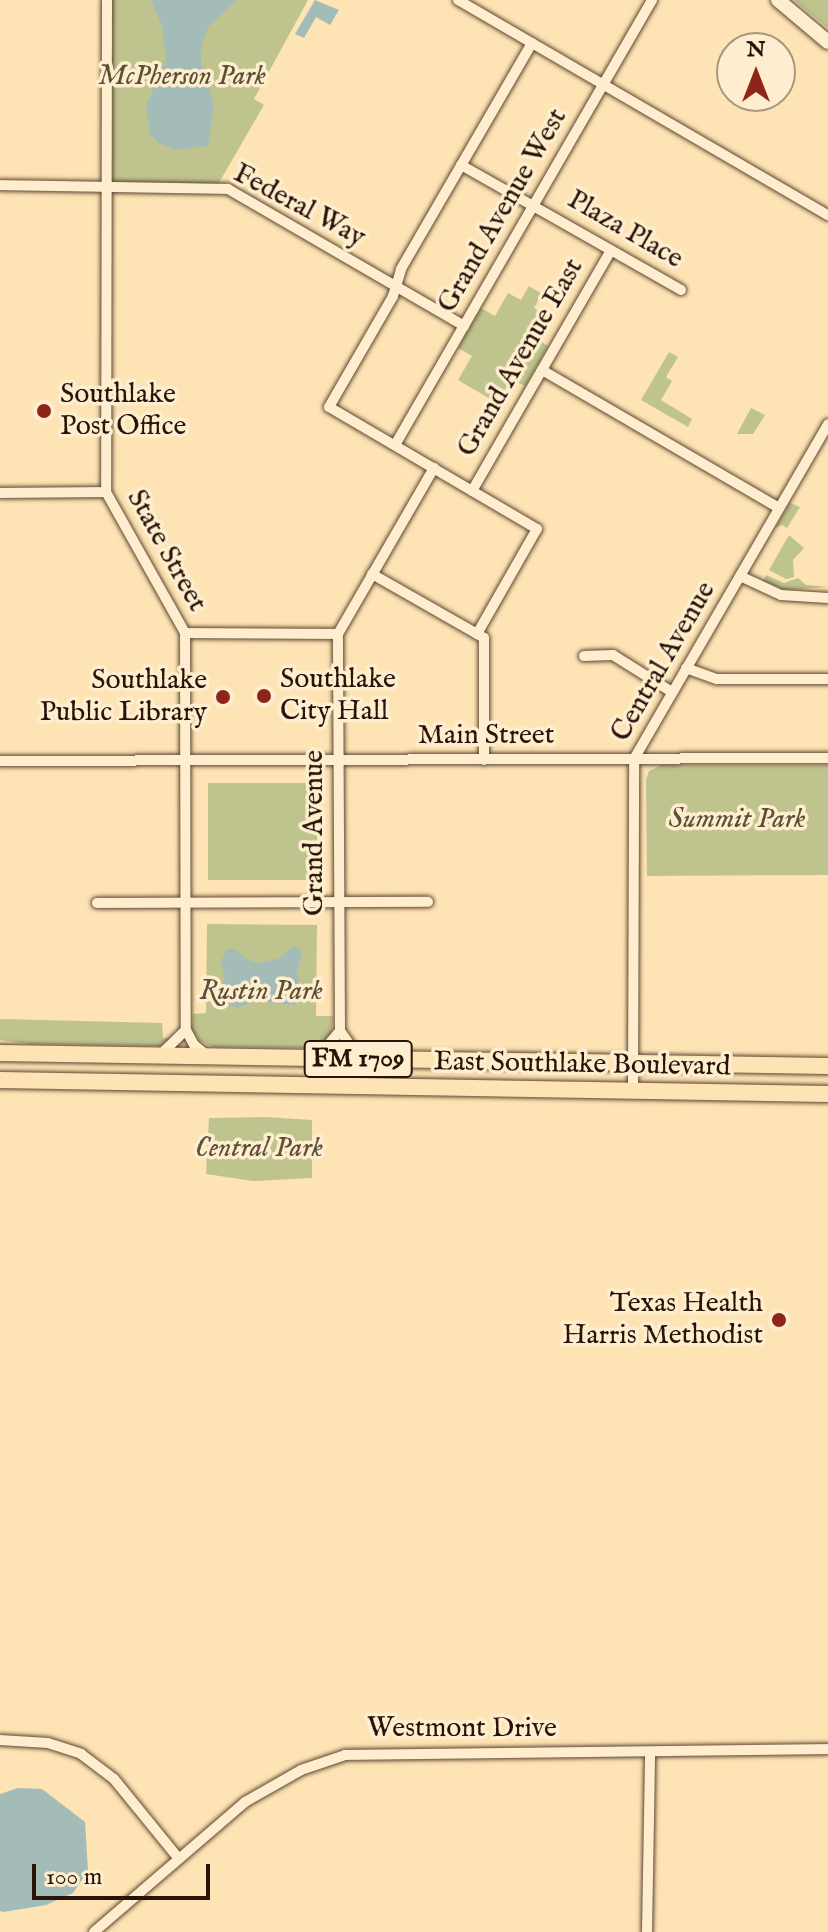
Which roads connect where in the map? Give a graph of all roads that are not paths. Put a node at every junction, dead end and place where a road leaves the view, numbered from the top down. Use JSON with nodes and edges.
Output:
{"nodes":[{"id":1,"x":107,"y":0,"type":"edge"},
{"id":2,"x":458,"y":0,"type":"edge"},
{"id":3,"x":652,"y":0,"type":"edge"},
{"id":4,"x":778,"y":0,"type":"edge"},
{"id":5,"x":828,"y":42,"type":"edge"},
{"id":6,"x":532,"y":43,"type":"junction"},
{"id":7,"x":603,"y":85,"type":"junction"},
{"id":8,"x":461,"y":165,"type":"junction"},
{"id":9,"x":0,"y":185,"type":"edge"},
{"id":10,"x":107,"y":186,"type":"junction"},
{"id":11,"x":534,"y":206,"type":"junction"},
{"id":12,"x":828,"y":215,"type":"edge"},
{"id":13,"x":611,"y":250,"type":"junction"},
{"id":14,"x":396,"y":286,"type":"junction"},
{"id":15,"x":681,"y":290,"type":"dead end"},
{"id":16,"x":464,"y":326,"type":"junction"},
{"id":17,"x":542,"y":370,"type":"junction"},
{"id":18,"x":828,"y":424,"type":"edge"},
{"id":19,"x":824,"y":441,"type":"edge"},
{"id":20,"x":395,"y":445,"type":"junction"},
{"id":21,"x":434,"y":468,"type":"junction"},
{"id":22,"x":472,"y":491,"type":"junction"},
{"id":23,"x":106,"y":492,"type":"junction"},
{"id":24,"x":0,"y":493,"type":"edge"},
{"id":25,"x":779,"y":508,"type":"junction"},
{"id":26,"x":372,"y":574,"type":"junction"},
{"id":27,"x":740,"y":576,"type":"junction"},
{"id":28,"x":828,"y":598,"type":"edge"},
{"id":29,"x":185,"y":633,"type":"junction"},
{"id":30,"x":338,"y":634,"type":"junction"},
{"id":31,"x":477,"y":634,"type":"junction"},
{"id":32,"x":584,"y":656,"type":"dead end"},
{"id":33,"x":686,"y":668,"type":"junction"},
{"id":34,"x":828,"y":679,"type":"edge"},
{"id":35,"x":672,"y":692,"type":"junction"},
{"id":36,"x":828,"y":758,"type":"edge"},
{"id":37,"x":634,"y":759,"type":"junction"},
{"id":38,"x":186,"y":760,"type":"junction"},
{"id":39,"x":339,"y":760,"type":"junction"},
{"id":40,"x":484,"y":760,"type":"junction"},
{"id":41,"x":0,"y":761,"type":"edge"},
{"id":42,"x":428,"y":902,"type":"dead end"},
{"id":43,"x":97,"y":903,"type":"dead end"},
{"id":44,"x":186,"y":903,"type":"junction"},
{"id":45,"x":340,"y":903,"type":"junction"},
{"id":46,"x":186,"y":1030,"type":"junction"},
{"id":47,"x":340,"y":1031,"type":"junction"},
{"id":48,"x":0,"y":1053,"type":"edge"},
{"id":49,"x":157,"y":1056,"type":"junction"},
{"id":50,"x":208,"y":1057,"type":"junction"},
{"id":51,"x":316,"y":1058,"type":"junction"},
{"id":52,"x":360,"y":1059,"type":"junction"},
{"id":53,"x":634,"y":1063,"type":"junction"},
{"id":54,"x":828,"y":1066,"type":"edge"},
{"id":55,"x":0,"y":1080,"type":"edge"},
{"id":56,"x":633,"y":1091,"type":"junction"},
{"id":57,"x":828,"y":1094,"type":"edge"},
{"id":58,"x":0,"y":1740,"type":"edge"},
{"id":59,"x":828,"y":1749,"type":"edge"},
{"id":60,"x":650,"y":1753,"type":"junction"},
{"id":61,"x":179,"y":1859,"type":"junction"},
{"id":62,"x":94,"y":1932,"type":"edge"},
{"id":63,"x":647,"y":1932,"type":"edge"}],
"edges":[{"from":1,"to":10,"type":"street","name":"State Street"},
{"from":2,"to":6,"type":"street"},
{"from":3,"to":7,"type":"street","name":"Grand Avenue West"},
{"from":4,"to":5,"type":"main road"},
{"from":6,"to":7,"type":"street"},
{"from":6,"to":8,"type":"street"},
{"from":7,"to":11,"type":"street","name":"Grand Avenue West"},
{"from":7,"to":12,"type":"street"},
{"from":8,"to":11,"type":"street","name":"Plaza Place"},
{"from":8,"to":14,"type":"street"},
{"from":9,"to":10,"type":"street","name":"Federal Way"},
{"from":10,"to":14,"type":"street","name":"Federal Way"},
{"from":10,"to":23,"type":"street","name":"State Street"},
{"from":11,"to":13,"type":"street","name":"Plaza Place"},
{"from":11,"to":16,"type":"street","name":"Grand Avenue West"},
{"from":13,"to":15,"type":"street","name":"Plaza Place"},
{"from":13,"to":17,"type":"street","name":"Grand Avenue East"},
{"from":14,"to":16,"type":"street","name":"Federal Way"},
{"from":14,"to":20,"type":"street"},
{"from":16,"to":20,"type":"street","name":"Grand Avenue West"},
{"from":17,"to":22,"type":"street","name":"Grand Avenue East"},
{"from":17,"to":25,"type":"street"},
{"from":18,"to":19,"type":"street","name":"Central Avenue"},
{"from":19,"to":25,"type":"street","name":"Central Avenue"},
{"from":20,"to":21,"type":"street"},
{"from":21,"to":22,"type":"street"},
{"from":21,"to":26,"type":"street","name":"Grand Avenue"},
{"from":22,"to":31,"type":"street"},
{"from":23,"to":24,"type":"street"},
{"from":23,"to":29,"type":"street","name":"State Street"},
{"from":25,"to":27,"type":"street","name":"Central Avenue"},
{"from":26,"to":30,"type":"street","name":"Grand Avenue"},
{"from":26,"to":31,"type":"street"},
{"from":27,"to":28,"type":"street"},
{"from":27,"to":33,"type":"street","name":"Central Avenue"},
{"from":29,"to":30,"type":"street"},
{"from":29,"to":38,"type":"street","name":"State Street"},
{"from":30,"to":39,"type":"street","name":"Grand Avenue"},
{"from":31,"to":40,"type":"street"},
{"from":32,"to":35,"type":"street"},
{"from":33,"to":34,"type":"street"},
{"from":33,"to":35,"type":"street","name":"Central Avenue"},
{"from":35,"to":37,"type":"street","name":"Central Avenue"},
{"from":36,"to":37,"type":"street","name":"Main Street"},
{"from":37,"to":40,"type":"street","name":"Main Street"},
{"from":37,"to":53,"type":"street","name":"Central Avenue"},
{"from":38,"to":39,"type":"street","name":"Main Street"},
{"from":38,"to":41,"type":"street","name":"Main Street"},
{"from":38,"to":44,"type":"street","name":"State Street"},
{"from":39,"to":40,"type":"street","name":"Main Street"},
{"from":39,"to":45,"type":"street","name":"Grand Avenue"},
{"from":42,"to":45,"type":"street"},
{"from":43,"to":44,"type":"street"},
{"from":44,"to":45,"type":"street"},
{"from":44,"to":46,"type":"street","name":"State Street"},
{"from":45,"to":47,"type":"street","name":"Grand Avenue"},
{"from":46,"to":49,"type":"street"},
{"from":46,"to":50,"type":"street"},
{"from":47,"to":51,"type":"street"},
{"from":47,"to":52,"type":"street"},
{"from":48,"to":49,"type":"main road","name":"East Southlake Boulevard","number":"FM 1709"},
{"from":49,"to":50,"type":"main road","name":"East Southlake Boulevard","number":"FM 1709"},
{"from":50,"to":51,"type":"main road","name":"East Southlake Boulevard","number":"FM 1709"},
{"from":51,"to":52,"type":"main road","name":"East Southlake Boulevard","number":"FM 1709"},
{"from":52,"to":53,"type":"main road","name":"East Southlake Boulevard","number":"FM 1709"},
{"from":53,"to":54,"type":"main road","name":"East Southlake Boulevard","number":"FM 1709"},
{"from":53,"to":56,"type":"street","name":"Central Avenue"},
{"from":55,"to":56,"type":"main road","name":"East Southlake Boulevard","number":"FM 1709"},
{"from":56,"to":57,"type":"main road","name":"East Southlake Boulevard","number":"FM 1709"},
{"from":58,"to":61,"type":"street"},
{"from":59,"to":60,"type":"street","name":"Westmont Drive"},
{"from":60,"to":61,"type":"street","name":"Westmont Drive"},
{"from":60,"to":63,"type":"street"},
{"from":61,"to":62,"type":"street","name":"Westmont Drive"}]}
